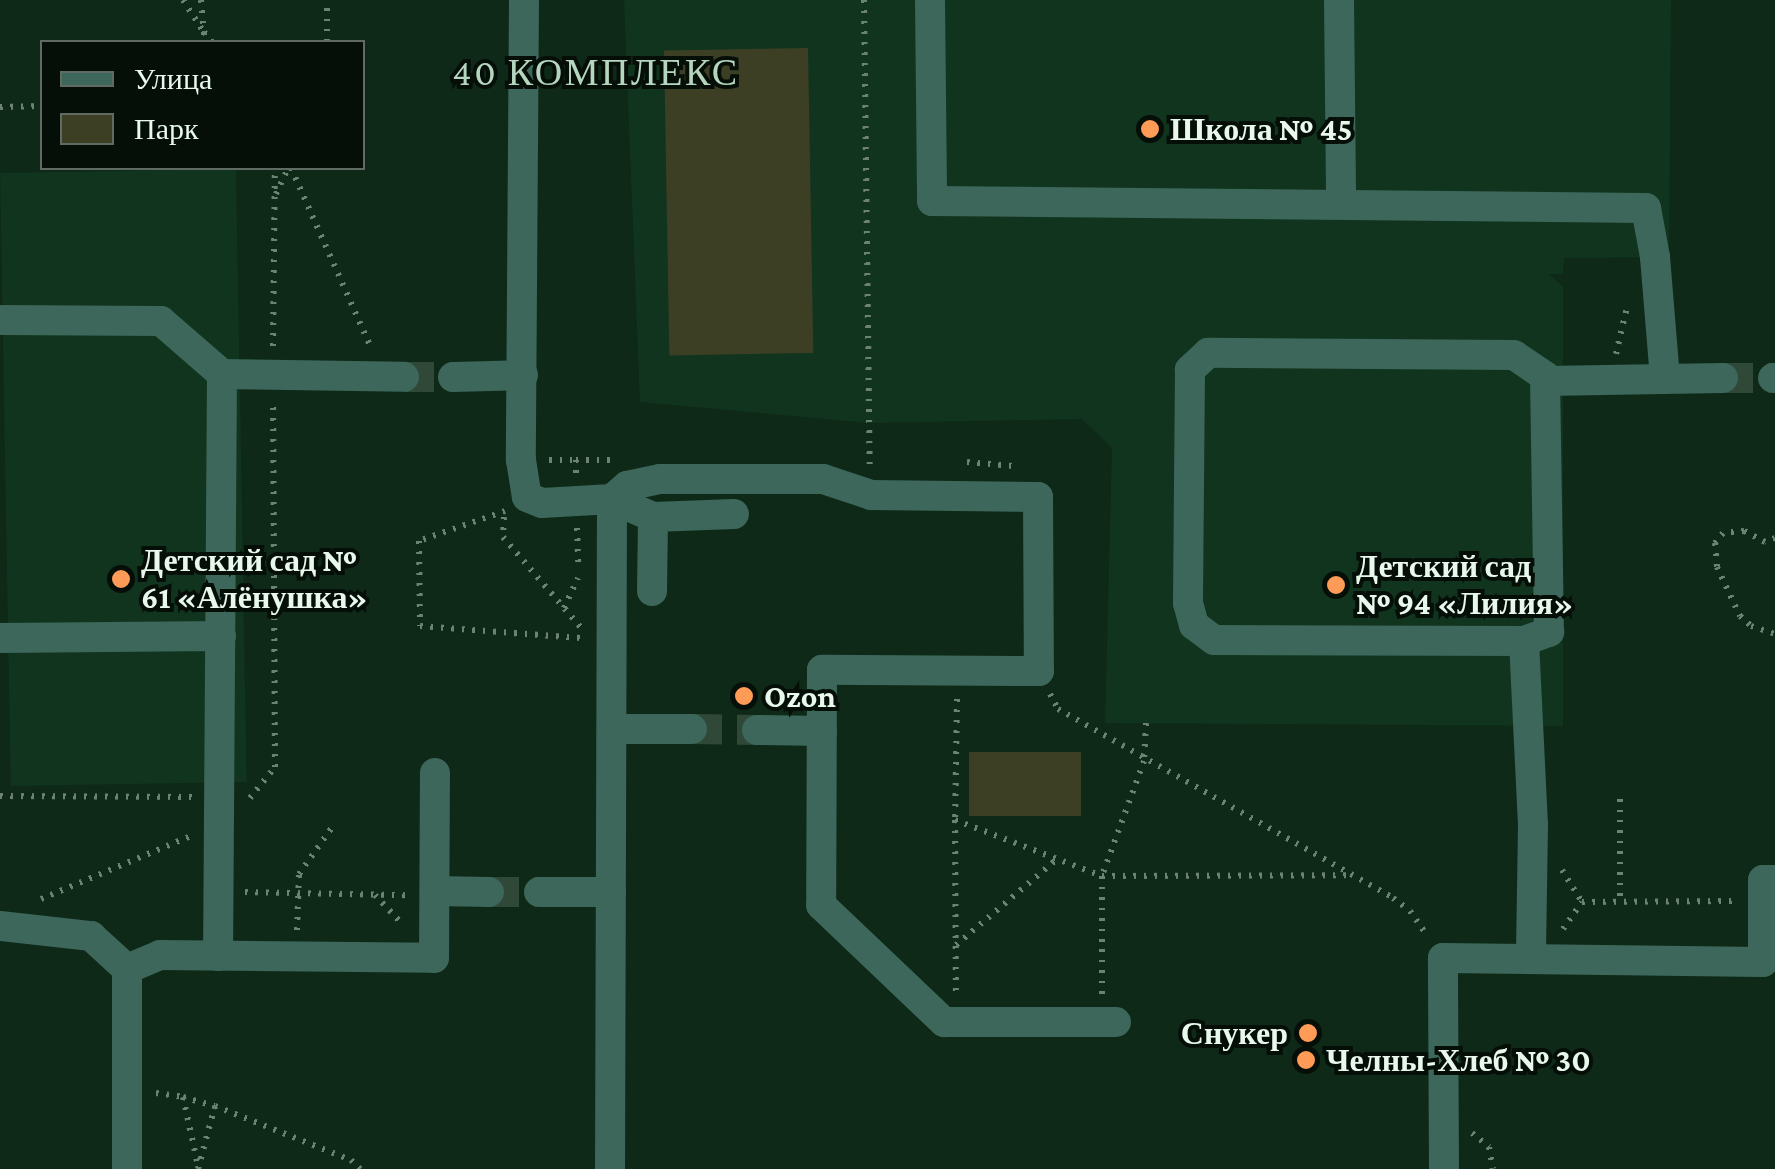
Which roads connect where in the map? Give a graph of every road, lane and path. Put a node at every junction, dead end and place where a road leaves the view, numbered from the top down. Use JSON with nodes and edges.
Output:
{"nodes":[{"id":1,"x":182,"y":0,"type":"edge"},
{"id":2,"x":202,"y":0,"type":"edge"},
{"id":3,"x":327,"y":0,"type":"edge"},
{"id":4,"x":524,"y":0,"type":"edge"},
{"id":5,"x":864,"y":0,"type":"edge"},
{"id":6,"x":930,"y":0,"type":"edge"},
{"id":7,"x":1339,"y":0,"type":"edge"},
{"id":8,"x":204,"y":32,"type":"junction"},
{"id":9,"x":207,"y":40,"type":"edge"},
{"id":10,"x":327,"y":40,"type":"edge"},
{"id":11,"x":40,"y":106,"type":"edge"},
{"id":12,"x":0,"y":107,"type":"edge"},
{"id":13,"x":274,"y":170,"type":"edge"},
{"id":14,"x":288,"y":170,"type":"edge"},
{"id":15,"x":290,"y":170,"type":"edge"},
{"id":16,"x":274,"y":196,"type":"junction"},
{"id":17,"x":1341,"y":202,"type":"junction"},
{"id":18,"x":0,"y":320,"type":"edge"},
{"id":19,"x":222,"y":374,"type":"junction"},
{"id":20,"x":523,"y":375,"type":"junction"},
{"id":21,"x":273,"y":376,"type":"junction"},
{"id":22,"x":394,"y":377,"type":"joint"},
{"id":23,"x":452,"y":378,"type":"tunnel mouth"},
{"id":24,"x":1666,"y":378,"type":"junction"},
{"id":25,"x":1723,"y":378,"type":"tunnel mouth"},
{"id":26,"x":1545,"y":381,"type":"junction"},
{"id":27,"x":871,"y":494,"type":"junction"},
{"id":28,"x":612,"y":499,"type":"junction"},
{"id":29,"x":516,"y":504,"type":"junction"},
{"id":30,"x":734,"y":514,"type":"dead end"},
{"id":31,"x":653,"y":517,"type":"junction"},
{"id":32,"x":1775,"y":538,"type":"edge"},
{"id":33,"x":1765,"y":542,"type":"junction"},
{"id":34,"x":1775,"y":550,"type":"edge"},
{"id":35,"x":652,"y":590,"type":"dead end"},
{"id":36,"x":1775,"y":634,"type":"edge"},
{"id":37,"x":221,"y":636,"type":"junction"},
{"id":38,"x":0,"y":638,"type":"edge"},
{"id":39,"x":1524,"y":641,"type":"junction"},
{"id":40,"x":957,"y":671,"type":"junction"},
{"id":41,"x":1039,"y":671,"type":"junction"},
{"id":42,"x":1146,"y":724,"type":"dead end"},
{"id":43,"x":612,"y":729,"type":"junction"},
{"id":44,"x":692,"y":729,"type":"tunnel mouth"},
{"id":45,"x":757,"y":730,"type":"tunnel mouth"},
{"id":46,"x":822,"y":731,"type":"junction"},
{"id":47,"x":1144,"y":761,"type":"junction"},
{"id":48,"x":436,"y":773,"type":"dead end"},
{"id":49,"x":0,"y":796,"type":"edge"},
{"id":50,"x":1620,"y":799,"type":"dead end"},
{"id":51,"x":226,"y":812,"type":"junction"},
{"id":52,"x":956,"y":820,"type":"junction"},
{"id":53,"x":1533,"y":824,"type":"junction"},
{"id":54,"x":333,"y":826,"type":"dead end"},
{"id":55,"x":1058,"y":858,"type":"junction"},
{"id":56,"x":1351,"y":875,"type":"junction"},
{"id":57,"x":1102,"y":876,"type":"junction"},
{"id":58,"x":1769,"y":890,"type":"edge"},
{"id":59,"x":219,"y":892,"type":"junction"},
{"id":60,"x":489,"y":892,"type":"tunnel mouth"},
{"id":61,"x":539,"y":892,"type":"tunnel mouth"},
{"id":62,"x":611,"y":892,"type":"junction"},
{"id":63,"x":298,"y":893,"type":"junction"},
{"id":64,"x":434,"y":893,"type":"junction"},
{"id":65,"x":34,"y":902,"type":"dead end"},
{"id":66,"x":1620,"y":902,"type":"junction"},
{"id":67,"x":0,"y":926,"type":"edge"},
{"id":68,"x":955,"y":945,"type":"junction"},
{"id":69,"x":218,"y":956,"type":"junction"},
{"id":70,"x":297,"y":957,"type":"junction"},
{"id":71,"x":1443,"y":958,"type":"junction"},
{"id":72,"x":1532,"y":959,"type":"junction"},
{"id":73,"x":128,"y":968,"type":"junction"},
{"id":74,"x":959,"y":1022,"type":"junction"},
{"id":75,"x":1109,"y":1022,"type":"joint"},
{"id":76,"x":127,"y":1088,"type":"junction"},
{"id":77,"x":183,"y":1097,"type":"junction"},
{"id":78,"x":215,"y":1106,"type":"junction"},
{"id":79,"x":198,"y":1166,"type":"edge"},
{"id":80,"x":126,"y":1169,"type":"edge"},
{"id":81,"x":360,"y":1169,"type":"edge"},
{"id":82,"x":610,"y":1169,"type":"edge"},
{"id":83,"x":1444,"y":1169,"type":"edge"}],
"edges":[{"from":1,"to":8,"type":"path"},
{"from":2,"to":8,"type":"path"},
{"from":3,"to":10,"type":"path"},
{"from":4,"to":20,"type":"lane"},
{"from":5,"to":27,"type":"path"},
{"from":6,"to":17,"type":"lane"},
{"from":7,"to":17,"type":"lane"},
{"from":8,"to":9,"type":"path"},
{"from":11,"to":12,"type":"path"},
{"from":13,"to":16,"type":"path"},
{"from":14,"to":16,"type":"path"},
{"from":15,"to":22,"type":"path"},
{"from":16,"to":21,"type":"path"},
{"from":17,"to":24,"type":"lane"},
{"from":18,"to":19,"type":"lane"},
{"from":19,"to":21,"type":"lane"},
{"from":19,"to":37,"type":"lane"},
{"from":20,"to":23,"type":"lane"},
{"from":20,"to":29,"type":"lane"},
{"from":21,"to":22,"type":"lane"},
{"from":21,"to":51,"type":"path"},
{"from":24,"to":25,"type":"lane"},
{"from":24,"to":26,"type":"lane"},
{"from":26,"to":39,"type":"lane"},
{"from":26,"to":39,"type":"lane"},
{"from":27,"to":28,"type":"lane"},
{"from":27,"to":41,"type":"lane"},
{"from":28,"to":29,"type":"lane"},
{"from":28,"to":31,"type":"lane"},
{"from":28,"to":43,"type":"lane"},
{"from":29,"to":29,"type":"path"},
{"from":30,"to":31,"type":"lane"},
{"from":31,"to":35,"type":"lane"},
{"from":32,"to":33,"type":"path"},
{"from":33,"to":34,"type":"path"},
{"from":33,"to":36,"type":"path"},
{"from":37,"to":38,"type":"lane"},
{"from":37,"to":51,"type":"lane"},
{"from":39,"to":53,"type":"lane"},
{"from":40,"to":41,"type":"lane"},
{"from":40,"to":46,"type":"lane"},
{"from":40,"to":52,"type":"path"},
{"from":41,"to":47,"type":"path"},
{"from":42,"to":47,"type":"path"},
{"from":43,"to":44,"type":"lane"},
{"from":43,"to":62,"type":"lane"},
{"from":45,"to":46,"type":"lane"},
{"from":46,"to":74,"type":"lane"},
{"from":47,"to":56,"type":"path"},
{"from":47,"to":57,"type":"path"},
{"from":48,"to":64,"type":"lane"},
{"from":49,"to":51,"type":"path"},
{"from":50,"to":66,"type":"path"},
{"from":51,"to":59,"type":"lane"},
{"from":51,"to":65,"type":"path"},
{"from":52,"to":55,"type":"path"},
{"from":52,"to":68,"type":"path"},
{"from":53,"to":66,"type":"path"},
{"from":53,"to":72,"type":"lane"},
{"from":54,"to":63,"type":"path"},
{"from":55,"to":57,"type":"path"},
{"from":55,"to":68,"type":"path"},
{"from":56,"to":57,"type":"path"},
{"from":56,"to":71,"type":"path"},
{"from":57,"to":75,"type":"path"},
{"from":58,"to":66,"type":"path"},
{"from":58,"to":72,"type":"lane"},
{"from":59,"to":63,"type":"path"},
{"from":59,"to":69,"type":"lane"},
{"from":60,"to":64,"type":"lane"},
{"from":61,"to":62,"type":"lane"},
{"from":62,"to":82,"type":"lane"},
{"from":63,"to":64,"type":"path"},
{"from":63,"to":70,"type":"path"},
{"from":64,"to":70,"type":"lane"},
{"from":67,"to":73,"type":"lane"},
{"from":68,"to":74,"type":"path"},
{"from":69,"to":70,"type":"lane"},
{"from":69,"to":73,"type":"lane"},
{"from":71,"to":72,"type":"lane"},
{"from":71,"to":83,"type":"lane"},
{"from":73,"to":76,"type":"lane"},
{"from":74,"to":75,"type":"lane"},
{"from":76,"to":77,"type":"path"},
{"from":76,"to":80,"type":"lane"},
{"from":77,"to":78,"type":"path"},
{"from":77,"to":79,"type":"path"},
{"from":78,"to":79,"type":"path"},
{"from":78,"to":81,"type":"path"}]}
